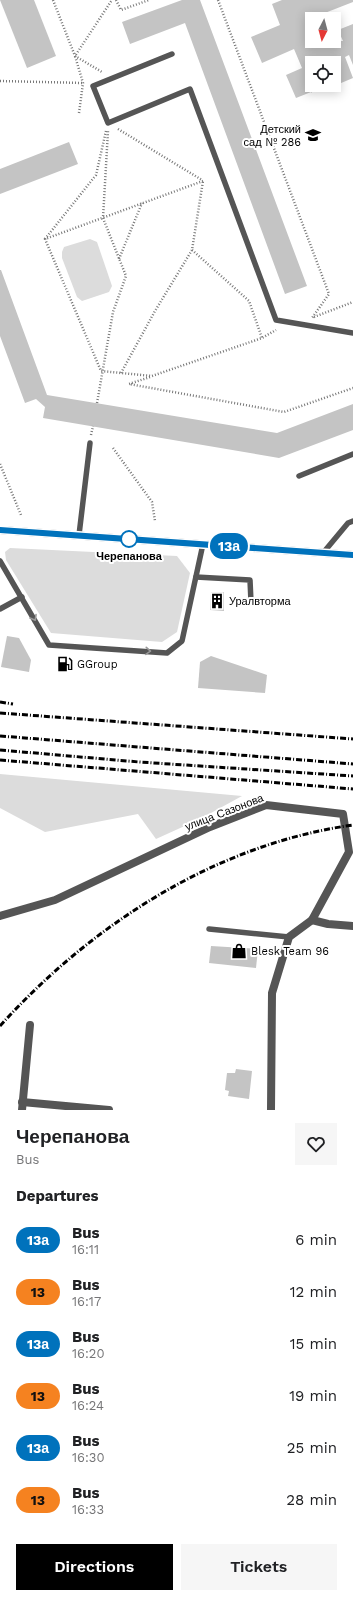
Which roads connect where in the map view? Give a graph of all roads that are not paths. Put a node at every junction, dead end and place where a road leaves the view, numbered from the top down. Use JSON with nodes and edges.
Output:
{"nodes":[{"id":1,"x":172,"y":54,"type":"dead end"},
{"id":2,"x":353,"y":333,"type":"edge"},
{"id":3,"x":90,"y":443,"type":"dead end"},
{"id":4,"x":353,"y":454,"type":"edge"},
{"id":5,"x":299,"y":476,"type":"dead end"},
{"id":6,"x":353,"y":521,"type":"edge"},
{"id":7,"x":0,"y":530,"type":"edge"},
{"id":8,"x":79,"y":535,"type":"junction"},
{"id":9,"x":203,"y":544,"type":"junction"},
{"id":10,"x":323,"y":552,"type":"junction"},
{"id":11,"x":353,"y":555,"type":"edge"},
{"id":12,"x":0,"y":561,"type":"edge"},
{"id":13,"x":196,"y":577,"type":"junction"},
{"id":14,"x":22,"y":597,"type":"junction"},
{"id":15,"x":251,"y":602,"type":"dead end"},
{"id":16,"x":0,"y":609,"type":"edge"},
{"id":17,"x":0,"y":916,"type":"edge"},
{"id":18,"x":312,"y":920,"type":"junction"},
{"id":19,"x":353,"y":926,"type":"edge"},
{"id":20,"x":209,"y":929,"type":"dead end"},
{"id":21,"x":289,"y":937,"type":"junction"},
{"id":22,"x":30,"y":1025,"type":"dead end"},
{"id":23,"x":22,"y":1106,"type":"edge"},
{"id":24,"x":109,"y":1110,"type":"edge"},
{"id":25,"x":271,"y":1110,"type":"edge"}],
"edges":[{"from":1,"to":2,"type":"lane"},
{"from":3,"to":8,"type":"lane"},
{"from":4,"to":5,"type":"lane"},
{"from":6,"to":10,"type":"lane"},
{"from":7,"to":8,"type":"main road"},
{"from":8,"to":9,"type":"main road"},
{"from":9,"to":10,"type":"main road"},
{"from":9,"to":13,"type":"lane"},
{"from":10,"to":11,"type":"main road"},
{"from":12,"to":14,"type":"lane"},
{"from":14,"to":13,"type":"lane","one_way":true},
{"from":13,"to":15,"type":"lane"},
{"from":14,"to":16,"type":"lane"},
{"from":17,"to":18,"type":"street","name":"улица Сазонова"},
{"from":18,"to":19,"type":"street"},
{"from":18,"to":21,"type":"street","name":"улица Сазонова"},
{"from":20,"to":21,"type":"lane"},
{"from":21,"to":25,"type":"street"},
{"from":22,"to":23,"type":"street"},
{"from":23,"to":24,"type":"street"}]}
